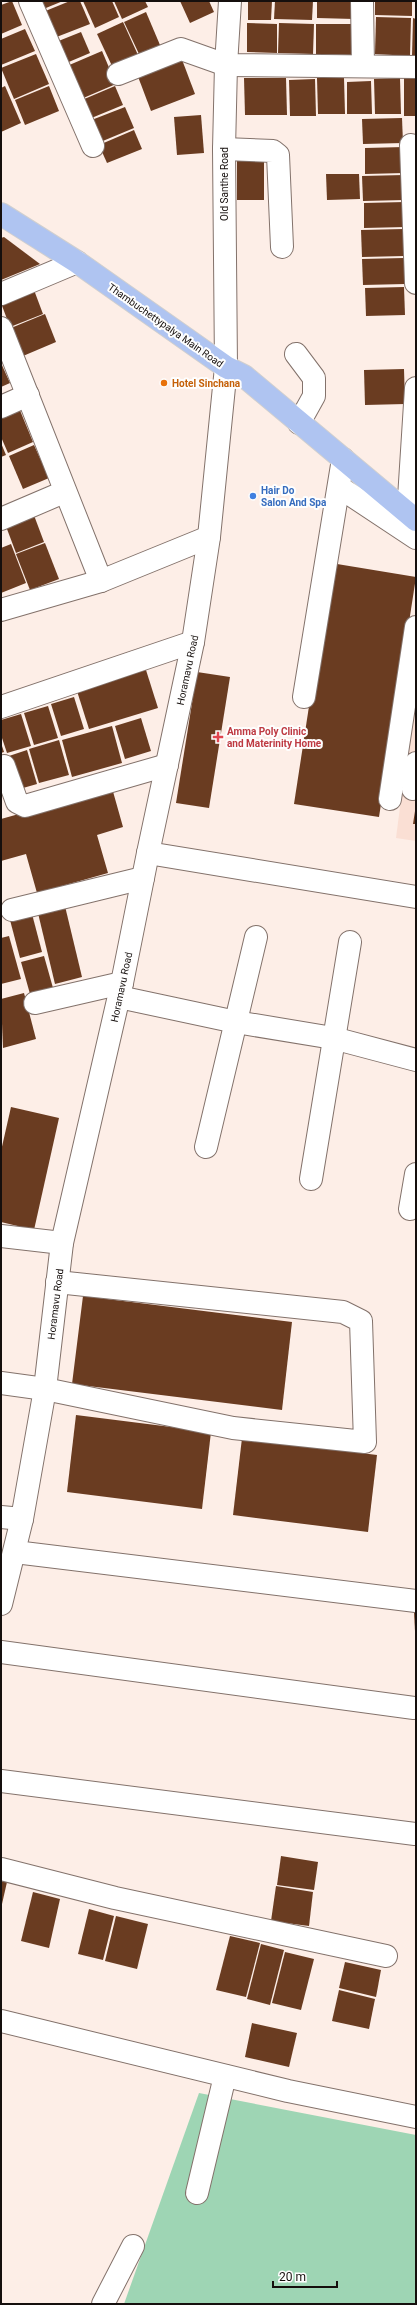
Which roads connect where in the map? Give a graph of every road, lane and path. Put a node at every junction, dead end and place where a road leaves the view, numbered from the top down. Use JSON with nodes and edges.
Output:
{"nodes":[{"id":1,"x":30,"y":1,"type":"edge"},
{"id":2,"x":230,"y":1,"type":"edge"},
{"id":3,"x":362,"y":1,"type":"edge"},
{"id":4,"x":226,"y":65,"type":"junction"},
{"id":5,"x":363,"y":66,"type":"junction"},
{"id":6,"x":416,"y":67,"type":"edge"},
{"id":7,"x":118,"y":74,"type":"dead end"},
{"id":8,"x":411,"y":145,"type":"dead end"},
{"id":9,"x":93,"y":146,"type":"dead end"},
{"id":10,"x":224,"y":149,"type":"junction"},
{"id":11,"x":1,"y":214,"type":"edge"},
{"id":12,"x":282,"y":247,"type":"dead end"},
{"id":13,"x":77,"y":262,"type":"junction"},
{"id":14,"x":416,"y":284,"type":"edge"},
{"id":15,"x":1,"y":294,"type":"edge"},
{"id":16,"x":1,"y":328,"type":"edge"},
{"id":17,"x":296,"y":354,"type":"dead end"},
{"id":18,"x":226,"y":367,"type":"junction"},
{"id":19,"x":416,"y":388,"type":"edge"},
{"id":20,"x":28,"y":395,"type":"junction"},
{"id":21,"x":1,"y":407,"type":"edge"},
{"id":22,"x":299,"y":423,"type":"junction"},
{"id":23,"x":343,"y":459,"type":"junction"},
{"id":24,"x":339,"y":487,"type":"junction"},
{"id":25,"x":64,"y":492,"type":"junction"},
{"id":26,"x":412,"y":517,"type":"edge"},
{"id":27,"x":1,"y":519,"type":"edge"},
{"id":28,"x":209,"y":537,"type":"junction"},
{"id":29,"x":416,"y":538,"type":"edge"},
{"id":30,"x":101,"y":581,"type":"junction"},
{"id":31,"x":1,"y":610,"type":"edge"},
{"id":32,"x":416,"y":627,"type":"edge"},
{"id":33,"x":193,"y":642,"type":"junction"},
{"id":34,"x":304,"y":697,"type":"dead end"},
{"id":35,"x":1,"y":706,"type":"edge"},
{"id":36,"x":416,"y":763,"type":"edge"},
{"id":37,"x":167,"y":764,"type":"junction"},
{"id":38,"x":4,"y":766,"type":"dead end"},
{"id":39,"x":413,"y":789,"type":"dead end"},
{"id":40,"x":390,"y":799,"type":"dead end"},
{"id":41,"x":148,"y":852,"type":"junction"},
{"id":42,"x":143,"y":878,"type":"junction"},
{"id":43,"x":416,"y":897,"type":"edge"},
{"id":44,"x":12,"y":910,"type":"dead end"},
{"id":45,"x":256,"y":936,"type":"dead end"},
{"id":46,"x":350,"y":942,"type":"dead end"},
{"id":47,"x":121,"y":990,"type":"junction"},
{"id":48,"x":35,"y":1003,"type":"dead end"},
{"id":49,"x":236,"y":1022,"type":"junction"},
{"id":50,"x":333,"y":1038,"type":"junction"},
{"id":51,"x":416,"y":1060,"type":"edge"},
{"id":52,"x":206,"y":1147,"type":"dead end"},
{"id":53,"x":416,"y":1174,"type":"edge"},
{"id":54,"x":311,"y":1179,"type":"dead end"},
{"id":55,"x":410,"y":1209,"type":"dead end"},
{"id":56,"x":1,"y":1236,"type":"edge"},
{"id":57,"x":62,"y":1243,"type":"junction"},
{"id":58,"x":57,"y":1282,"type":"junction"},
{"id":59,"x":1,"y":1383,"type":"edge"},
{"id":60,"x":45,"y":1389,"type":"junction"},
{"id":61,"x":1,"y":1517,"type":"edge"},
{"id":62,"x":22,"y":1519,"type":"junction"},
{"id":63,"x":15,"y":1552,"type":"junction"},
{"id":64,"x":416,"y":1601,"type":"edge"},
{"id":65,"x":1,"y":1604,"type":"edge"},
{"id":66,"x":1,"y":1652,"type":"edge"},
{"id":67,"x":414,"y":1708,"type":"dead end"},
{"id":68,"x":1,"y":1781,"type":"edge"},
{"id":69,"x":415,"y":1834,"type":"edge"},
{"id":70,"x":1,"y":1869,"type":"edge"},
{"id":71,"x":386,"y":1956,"type":"dead end"},
{"id":72,"x":1,"y":2021,"type":"edge"},
{"id":73,"x":225,"y":2076,"type":"junction"},
{"id":74,"x":416,"y":2117,"type":"edge"},
{"id":75,"x":197,"y":2194,"type":"dead end"},
{"id":76,"x":133,"y":2246,"type":"dead end"},
{"id":77,"x":103,"y":2304,"type":"edge"}],
"edges":[{"from":1,"to":9,"type":"street"},
{"from":2,"to":4,"type":"street","name":"Old Santhe Road"},
{"from":3,"to":5,"type":"street"},
{"from":4,"to":5,"type":"street"},
{"from":4,"to":7,"type":"street"},
{"from":4,"to":10,"type":"street","name":"Old Santhe Road"},
{"from":5,"to":6,"type":"street"},
{"from":8,"to":14,"type":"street"},
{"from":10,"to":12,"type":"street"},
{"from":10,"to":18,"type":"street","name":"Old Santhe Road"},
{"from":11,"to":13,"type":"main road","name":"Thambuchettypalya Main Road"},
{"from":13,"to":15,"type":"street"},
{"from":13,"to":18,"type":"main road","name":"Thambuchettypalya Main Road"},
{"from":16,"to":20,"type":"street"},
{"from":17,"to":22,"type":"street"},
{"from":18,"to":22,"type":"main road","name":"Thambuchettypalya Main Road"},
{"from":18,"to":28,"type":"street","name":"Horamavu Road"},
{"from":19,"to":26,"type":"street"},
{"from":20,"to":21,"type":"street"},
{"from":20,"to":25,"type":"street"},
{"from":22,"to":23,"type":"main road","name":"Thambuchettypalya Main Road"},
{"from":23,"to":24,"type":"street"},
{"from":23,"to":26,"type":"main road","name":"Thambuchettypalya Main Road"},
{"from":24,"to":29,"type":"street"},
{"from":24,"to":34,"type":"street"},
{"from":25,"to":27,"type":"street"},
{"from":25,"to":30,"type":"street"},
{"from":28,"to":30,"type":"street"},
{"from":28,"to":33,"type":"street","name":"Horamavu Road"},
{"from":30,"to":31,"type":"street"},
{"from":32,"to":40,"type":"street"},
{"from":33,"to":35,"type":"street"},
{"from":33,"to":37,"type":"street","name":"Horamavu Road"},
{"from":36,"to":39,"type":"street"},
{"from":37,"to":38,"type":"street"},
{"from":37,"to":41,"type":"street","name":"Horamavu Road"},
{"from":41,"to":42,"type":"street","name":"Horamavu Road"},
{"from":41,"to":43,"type":"street"},
{"from":42,"to":44,"type":"street"},
{"from":42,"to":47,"type":"street","name":"Horamavu Road"},
{"from":45,"to":49,"type":"street"},
{"from":46,"to":50,"type":"street"},
{"from":47,"to":48,"type":"street"},
{"from":47,"to":49,"type":"street"},
{"from":47,"to":57,"type":"street","name":"Horamavu Road"},
{"from":49,"to":50,"type":"street"},
{"from":49,"to":52,"type":"street"},
{"from":50,"to":51,"type":"street"},
{"from":50,"to":54,"type":"street"},
{"from":53,"to":55,"type":"street"},
{"from":56,"to":57,"type":"street"},
{"from":57,"to":58,"type":"street","name":"Horamavu Road"},
{"from":58,"to":60,"type":"street","name":"Horamavu Road"},
{"from":58,"to":60,"type":"street"},
{"from":59,"to":60,"type":"street"},
{"from":60,"to":62,"type":"street","name":"Horamavu Road"},
{"from":61,"to":62,"type":"street"},
{"from":62,"to":63,"type":"street","name":"Horamavu Road"},
{"from":63,"to":64,"type":"street"},
{"from":63,"to":65,"type":"street","name":"Horamavu Road"},
{"from":66,"to":67,"type":"street"},
{"from":68,"to":69,"type":"street"},
{"from":70,"to":71,"type":"street"},
{"from":72,"to":73,"type":"street"},
{"from":73,"to":74,"type":"street"},
{"from":73,"to":75,"type":"street"},
{"from":76,"to":77,"type":"street"}]}
